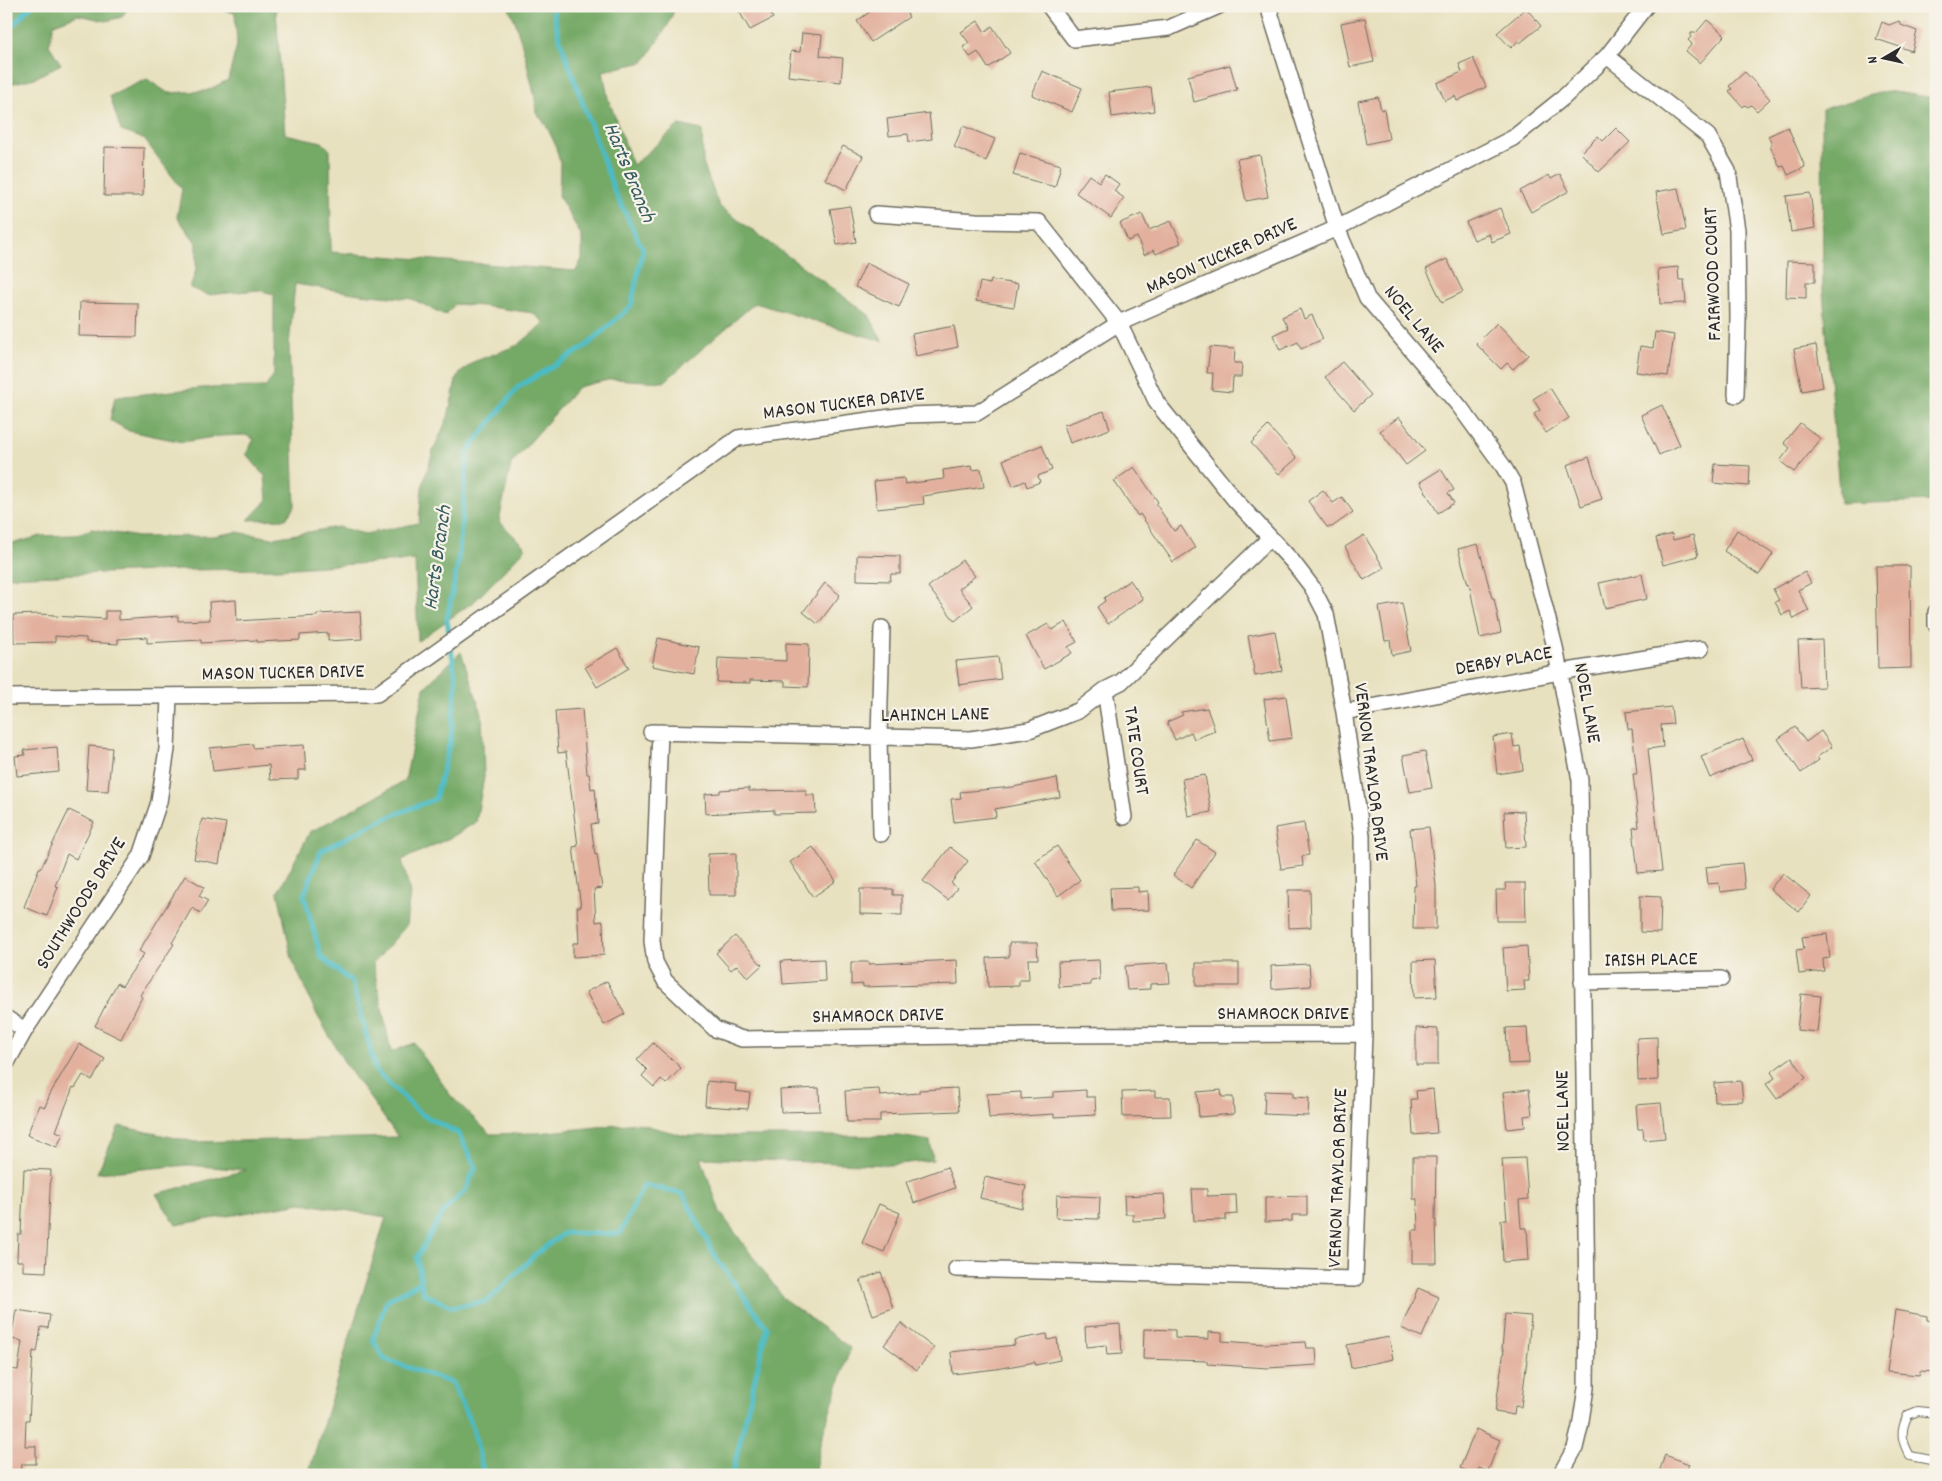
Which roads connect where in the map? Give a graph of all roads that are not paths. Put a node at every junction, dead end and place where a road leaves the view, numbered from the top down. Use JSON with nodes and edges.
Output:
{"nodes":[{"id":1,"x":1050,"y":6,"type":"edge"},
{"id":2,"x":1219,"y":6,"type":"edge"},
{"id":3,"x":1268,"y":6,"type":"edge"},
{"id":4,"x":1646,"y":6,"type":"edge"},
{"id":5,"x":1607,"y":56,"type":"junction"},
{"id":6,"x":876,"y":214,"type":"dead end"},
{"id":7,"x":1336,"y":228,"type":"junction"},
{"id":8,"x":1119,"y":323,"type":"junction"},
{"id":9,"x":1736,"y":395,"type":"dead end"},
{"id":10,"x":1270,"y":538,"type":"junction"},
{"id":11,"x":1936,"y":612,"type":"edge"},
{"id":12,"x":1936,"y":625,"type":"edge"},
{"id":13,"x":882,"y":628,"type":"dead end"},
{"id":14,"x":1701,"y":649,"type":"dead end"},
{"id":15,"x":1560,"y":672,"type":"junction"},
{"id":16,"x":1106,"y":690,"type":"junction"},
{"id":17,"x":169,"y":696,"type":"junction"},
{"id":18,"x":6,"y":697,"type":"edge"},
{"id":19,"x":1344,"y":712,"type":"junction"},
{"id":20,"x":654,"y":732,"type":"joint"},
{"id":21,"x":879,"y":737,"type":"junction"},
{"id":22,"x":1124,"y":817,"type":"dead end"},
{"id":23,"x":881,"y":834,"type":"dead end"},
{"id":24,"x":1721,"y":980,"type":"dead end"},
{"id":25,"x":1582,"y":982,"type":"junction"},
{"id":26,"x":6,"y":1018,"type":"edge"},
{"id":27,"x":25,"y":1030,"type":"junction"},
{"id":28,"x":1364,"y":1034,"type":"junction"},
{"id":29,"x":6,"y":1064,"type":"edge"},
{"id":30,"x":956,"y":1269,"type":"dead end"},
{"id":31,"x":1936,"y":1413,"type":"edge"},
{"id":32,"x":1936,"y":1461,"type":"edge"},
{"id":33,"x":1560,"y":1475,"type":"edge"}],
"edges":[{"from":1,"to":2,"type":"street"},
{"from":3,"to":7,"type":"street","name":"NOEL LANE"},
{"from":4,"to":5,"type":"street","name":"MASON TUCKER DRIVE"},
{"from":5,"to":7,"type":"street","name":"MASON TUCKER DRIVE"},
{"from":5,"to":9,"type":"street","name":"FAIRWOOD COURT"},
{"from":6,"to":8,"type":"street","name":"VERNON TRAYLOR DRIVE"},
{"from":7,"to":8,"type":"street","name":"MASON TUCKER DRIVE"},
{"from":7,"to":15,"type":"street","name":"NOEL LANE"},
{"from":8,"to":10,"type":"street","name":"VERNON TRAYLOR DRIVE"},
{"from":8,"to":17,"type":"street","name":"MASON TUCKER DRIVE"},
{"from":10,"to":16,"type":"street","name":"LAHINCH LANE"},
{"from":10,"to":19,"type":"street","name":"VERNON TRAYLOR DRIVE"},
{"from":11,"to":12,"type":"street"},
{"from":13,"to":21,"type":"street"},
{"from":14,"to":15,"type":"street","name":"DERBY PLACE"},
{"from":15,"to":19,"type":"street","name":"DERBY PLACE"},
{"from":15,"to":25,"type":"street","name":"NOEL LANE"},
{"from":16,"to":21,"type":"street","name":"LAHINCH LANE"},
{"from":16,"to":22,"type":"street","name":"TATE COURT"},
{"from":17,"to":18,"type":"street","name":"MASON TUCKER DRIVE"},
{"from":17,"to":27,"type":"street","name":"SOUTHWOODS DRIVE"},
{"from":19,"to":28,"type":"street","name":"VERNON TRAYLOR DRIVE"},
{"from":20,"to":21,"type":"street","name":"LAHINCH LANE"},
{"from":20,"to":28,"type":"street","name":"SHAMROCK DRIVE"},
{"from":21,"to":23,"type":"street"},
{"from":24,"to":25,"type":"street","name":"IRISH PLACE"},
{"from":25,"to":33,"type":"street","name":"NOEL LANE"},
{"from":26,"to":27,"type":"street"},
{"from":27,"to":29,"type":"street","name":"SOUTHWOODS DRIVE"},
{"from":28,"to":30,"type":"street","name":"VERNON TRAYLOR DRIVE"},
{"from":31,"to":32,"type":"lane"}]}
